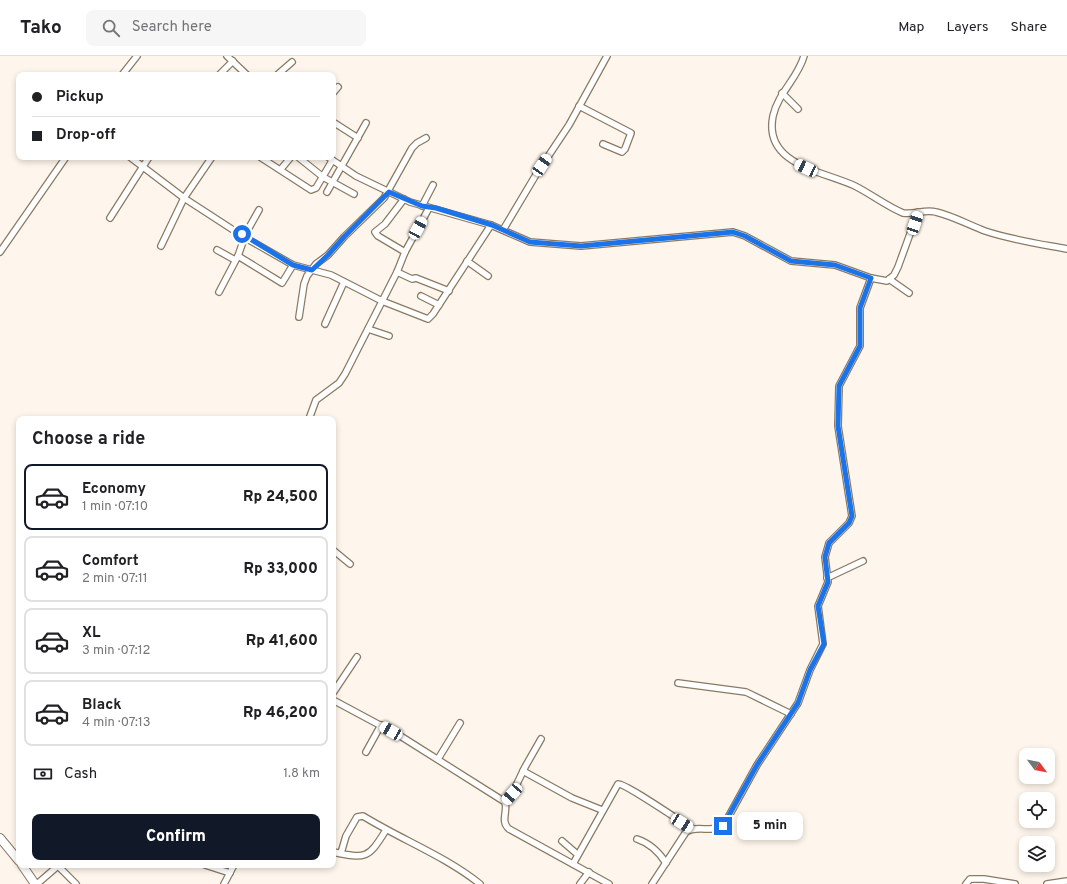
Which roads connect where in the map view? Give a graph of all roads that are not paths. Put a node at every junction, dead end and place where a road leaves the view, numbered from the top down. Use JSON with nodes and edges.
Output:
{"nodes":[{"id":1,"x":137,"y":56,"type":"edge"},
{"id":2,"x":226,"y":56,"type":"edge"},
{"id":3,"x":608,"y":56,"type":"edge"},
{"id":4,"x":804,"y":56,"type":"edge"},
{"id":5,"x":233,"y":61,"type":"junction"},
{"id":6,"x":292,"y":62,"type":"dead end"},
{"id":7,"x":124,"y":72,"type":"edge"},
{"id":8,"x":222,"y":72,"type":"edge"},
{"id":9,"x":244,"y":72,"type":"edge"},
{"id":10,"x":280,"y":72,"type":"edge"},
{"id":11,"x":338,"y":87,"type":"dead end"},
{"id":12,"x":336,"y":89,"type":"edge"},
{"id":13,"x":782,"y":93,"type":"junction"},
{"id":14,"x":579,"y":106,"type":"junction"},
{"id":15,"x":798,"y":109,"type":"dead end"},
{"id":16,"x":366,"y":123,"type":"dead end"},
{"id":17,"x":336,"y":124,"type":"edge"},
{"id":18,"x":358,"y":138,"type":"junction"},
{"id":19,"x":426,"y":138,"type":"dead end"},
{"id":20,"x":602,"y":144,"type":"dead end"},
{"id":21,"x":64,"y":160,"type":"edge"},
{"id":22,"x":134,"y":160,"type":"edge"},
{"id":23,"x":147,"y":160,"type":"edge"},
{"id":24,"x":210,"y":160,"type":"edge"},
{"id":25,"x":265,"y":160,"type":"edge"},
{"id":26,"x":288,"y":160,"type":"edge"},
{"id":27,"x":302,"y":160,"type":"edge"},
{"id":28,"x":330,"y":160,"type":"edge"},
{"id":29,"x":331,"y":160,"type":"edge"},
{"id":30,"x":142,"y":167,"type":"junction"},
{"id":31,"x":341,"y":167,"type":"junction"},
{"id":32,"x":281,"y":169,"type":"junction"},
{"id":33,"x":323,"y":177,"type":"junction"},
{"id":34,"x":333,"y":182,"type":"junction"},
{"id":35,"x":433,"y":185,"type":"dead end"},
{"id":36,"x":327,"y":192,"type":"dead end"},
{"id":37,"x":389,"y":192,"type":"junction"},
{"id":38,"x":354,"y":194,"type":"dead end"},
{"id":39,"x":184,"y":198,"type":"junction"},
{"id":40,"x":404,"y":199,"type":"junction"},
{"id":41,"x":422,"y":206,"type":"junction"},
{"id":42,"x":430,"y":208,"type":"junction"},
{"id":43,"x":259,"y":210,"type":"dead end"},
{"id":44,"x":918,"y":212,"type":"junction"},
{"id":45,"x":110,"y":218,"type":"dead end"},
{"id":46,"x":492,"y":225,"type":"junction"},
{"id":47,"x":503,"y":230,"type":"junction"},
{"id":48,"x":244,"y":237,"type":"junction"},
{"id":49,"x":161,"y":246,"type":"dead end"},
{"id":50,"x":1067,"y":249,"type":"edge"},
{"id":51,"x":217,"y":250,"type":"dead end"},
{"id":52,"x":0,"y":252,"type":"edge"},
{"id":53,"x":405,"y":252,"type":"junction"},
{"id":54,"x":237,"y":258,"type":"junction"},
{"id":55,"x":467,"y":261,"type":"junction"},
{"id":56,"x":293,"y":265,"type":"junction"},
{"id":57,"x":312,"y":270,"type":"junction"},
{"id":58,"x":397,"y":272,"type":"junction"},
{"id":59,"x":488,"y":276,"type":"dead end"},
{"id":60,"x":871,"y":278,"type":"junction"},
{"id":61,"x":889,"y":279,"type":"junction"},
{"id":62,"x":344,"y":282,"type":"junction"},
{"id":63,"x":449,"y":291,"type":"junction"},
{"id":64,"x":219,"y":292,"type":"dead end"},
{"id":65,"x":909,"y":293,"type":"dead end"},
{"id":66,"x":421,"y":296,"type":"dead end"},
{"id":67,"x":382,"y":301,"type":"junction"},
{"id":68,"x":439,"y":305,"type":"junction"},
{"id":69,"x":299,"y":317,"type":"dead end"},
{"id":70,"x":324,"y":324,"type":"dead end"},
{"id":71,"x":368,"y":329,"type":"junction"},
{"id":72,"x":389,"y":336,"type":"dead end"},
{"id":73,"x":310,"y":416,"type":"edge"},
{"id":74,"x":336,"y":552,"type":"edge"},
{"id":75,"x":863,"y":561,"type":"dead end"},
{"id":76,"x":350,"y":564,"type":"dead end"},
{"id":77,"x":827,"y":578,"type":"junction"},
{"id":78,"x":357,"y":657,"type":"dead end"},
{"id":79,"x":678,"y":683,"type":"dead end"},
{"id":80,"x":336,"y":688,"type":"edge"},
{"id":81,"x":336,"y":702,"type":"edge"},
{"id":82,"x":791,"y":714,"type":"junction"},
{"id":83,"x":460,"y":722,"type":"dead end"},
{"id":84,"x":380,"y":725,"type":"junction"},
{"id":85,"x":541,"y":739,"type":"dead end"},
{"id":86,"x":366,"y":752,"type":"dead end"},
{"id":87,"x":438,"y":759,"type":"junction"},
{"id":88,"x":523,"y":771,"type":"junction"},
{"id":89,"x":505,"y":802,"type":"junction"},
{"id":90,"x":602,"y":810,"type":"junction"},
{"id":91,"x":692,"y":829,"type":"junction"},
{"id":92,"x":386,"y":830,"type":"junction"},
{"id":93,"x":0,"y":838,"type":"edge"},
{"id":94,"x":637,"y":839,"type":"dead end"},
{"id":95,"x":562,"y":841,"type":"dead end"},
{"id":96,"x":336,"y":853,"type":"edge"},
{"id":97,"x":341,"y":854,"type":"junction"},
{"id":98,"x":577,"y":854,"type":"junction"},
{"id":99,"x":16,"y":857,"type":"edge"},
{"id":100,"x":666,"y":862,"type":"junction"},
{"id":101,"x":573,"y":864,"type":"junction"},
{"id":102,"x":24,"y":868,"type":"edge"},
{"id":103,"x":56,"y":868,"type":"edge"},
{"id":104,"x":61,"y":868,"type":"edge"},
{"id":105,"x":214,"y":868,"type":"edge"},
{"id":106,"x":232,"y":868,"type":"edge"},
{"id":107,"x":589,"y":872,"type":"junction"},
{"id":108,"x":230,"y":873,"type":"junction"},
{"id":109,"x":1067,"y":880,"type":"edge"},
{"id":110,"x":36,"y":884,"type":"edge"},
{"id":111,"x":76,"y":884,"type":"edge"},
{"id":112,"x":224,"y":884,"type":"edge"},
{"id":113,"x":480,"y":884,"type":"edge"},
{"id":114,"x":580,"y":884,"type":"edge"},
{"id":115,"x":609,"y":884,"type":"edge"},
{"id":116,"x":652,"y":884,"type":"edge"},
{"id":117,"x":966,"y":884,"type":"edge"},
{"id":118,"x":1015,"y":884,"type":"edge"},
{"id":119,"x":1047,"y":884,"type":"edge"}],
"edges":[{"from":1,"to":7,"type":"street"},
{"from":2,"to":5,"type":"street"},
{"from":3,"to":14,"type":"street"},
{"from":4,"to":13,"type":"street"},
{"from":5,"to":8,"type":"street"},
{"from":5,"to":9,"type":"street"},
{"from":6,"to":10,"type":"street"},
{"from":11,"to":12,"type":"street"},
{"from":13,"to":15,"type":"street"},
{"from":13,"to":44,"type":"street"},
{"from":14,"to":20,"type":"street"},
{"from":14,"to":47,"type":"street"},
{"from":16,"to":18,"type":"street"},
{"from":17,"to":18,"type":"street"},
{"from":18,"to":31,"type":"street"},
{"from":19,"to":37,"type":"street"},
{"from":21,"to":52,"type":"street"},
{"from":22,"to":30,"type":"street"},
{"from":23,"to":30,"type":"street"},
{"from":24,"to":39,"type":"street"},
{"from":25,"to":32,"type":"street"},
{"from":26,"to":32,"type":"street"},
{"from":27,"to":33,"type":"street"},
{"from":28,"to":33,"type":"street"},
{"from":29,"to":31,"type":"street"},
{"from":30,"to":39,"type":"street"},
{"from":30,"to":45,"type":"street"},
{"from":31,"to":34,"type":"street"},
{"from":31,"to":37,"type":"street"},
{"from":32,"to":33,"type":"street"},
{"from":33,"to":34,"type":"street"},
{"from":34,"to":36,"type":"street"},
{"from":34,"to":38,"type":"street"},
{"from":35,"to":41,"type":"street"},
{"from":37,"to":40,"type":"street"},
{"from":37,"to":57,"type":"street"},
{"from":39,"to":48,"type":"street"},
{"from":39,"to":49,"type":"street"},
{"from":40,"to":41,"type":"street"},
{"from":40,"to":53,"type":"street"},
{"from":41,"to":42,"type":"street"},
{"from":42,"to":46,"type":"street"},
{"from":42,"to":53,"type":"street"},
{"from":43,"to":48,"type":"street"},
{"from":44,"to":50,"type":"street"},
{"from":44,"to":61,"type":"street"},
{"from":46,"to":47,"type":"street"},
{"from":46,"to":55,"type":"street"},
{"from":47,"to":60,"type":"street"},
{"from":48,"to":54,"type":"street"},
{"from":48,"to":56,"type":"street"},
{"from":51,"to":54,"type":"street"},
{"from":53,"to":58,"type":"street"},
{"from":54,"to":56,"type":"street"},
{"from":54,"to":64,"type":"street"},
{"from":55,"to":59,"type":"street"},
{"from":55,"to":63,"type":"street"},
{"from":56,"to":57,"type":"street"},
{"from":57,"to":62,"type":"street"},
{"from":57,"to":69,"type":"street"},
{"from":58,"to":63,"type":"street"},
{"from":58,"to":67,"type":"street"},
{"from":60,"to":61,"type":"street"},
{"from":60,"to":77,"type":"street"},
{"from":61,"to":65,"type":"street"},
{"from":62,"to":67,"type":"street"},
{"from":62,"to":70,"type":"street"},
{"from":63,"to":68,"type":"street"},
{"from":66,"to":68,"type":"street"},
{"from":67,"to":68,"type":"street"},
{"from":67,"to":71,"type":"street"},
{"from":71,"to":72,"type":"street"},
{"from":71,"to":73,"type":"street"},
{"from":74,"to":76,"type":"street"},
{"from":75,"to":77,"type":"street"},
{"from":77,"to":82,"type":"street"},
{"from":78,"to":80,"type":"street"},
{"from":79,"to":82,"type":"street"},
{"from":81,"to":84,"type":"street"},
{"from":82,"to":91,"type":"street"},
{"from":83,"to":87,"type":"street"},
{"from":84,"to":86,"type":"street"},
{"from":84,"to":87,"type":"street"},
{"from":85,"to":88,"type":"street"},
{"from":87,"to":89,"type":"street"},
{"from":88,"to":89,"type":"street"},
{"from":88,"to":90,"type":"street"},
{"from":89,"to":101,"type":"street"},
{"from":90,"to":91,"type":"street"},
{"from":90,"to":98,"type":"street"},
{"from":91,"to":100,"type":"street"},
{"from":92,"to":97,"type":"street"},
{"from":92,"to":97,"type":"street"},
{"from":92,"to":113,"type":"street"},
{"from":93,"to":99,"type":"street"},
{"from":94,"to":100,"type":"street"},
{"from":95,"to":98,"type":"street"},
{"from":96,"to":97,"type":"street"},
{"from":98,"to":101,"type":"street"},
{"from":100,"to":116,"type":"street"},
{"from":101,"to":107,"type":"street"},
{"from":102,"to":110,"type":"street"},
{"from":103,"to":110,"type":"street"},
{"from":104,"to":111,"type":"street"},
{"from":105,"to":108,"type":"street"},
{"from":106,"to":108,"type":"street"},
{"from":107,"to":114,"type":"street"},
{"from":107,"to":115,"type":"street"},
{"from":108,"to":112,"type":"street"},
{"from":109,"to":119,"type":"street"},
{"from":117,"to":118,"type":"street"}]}
